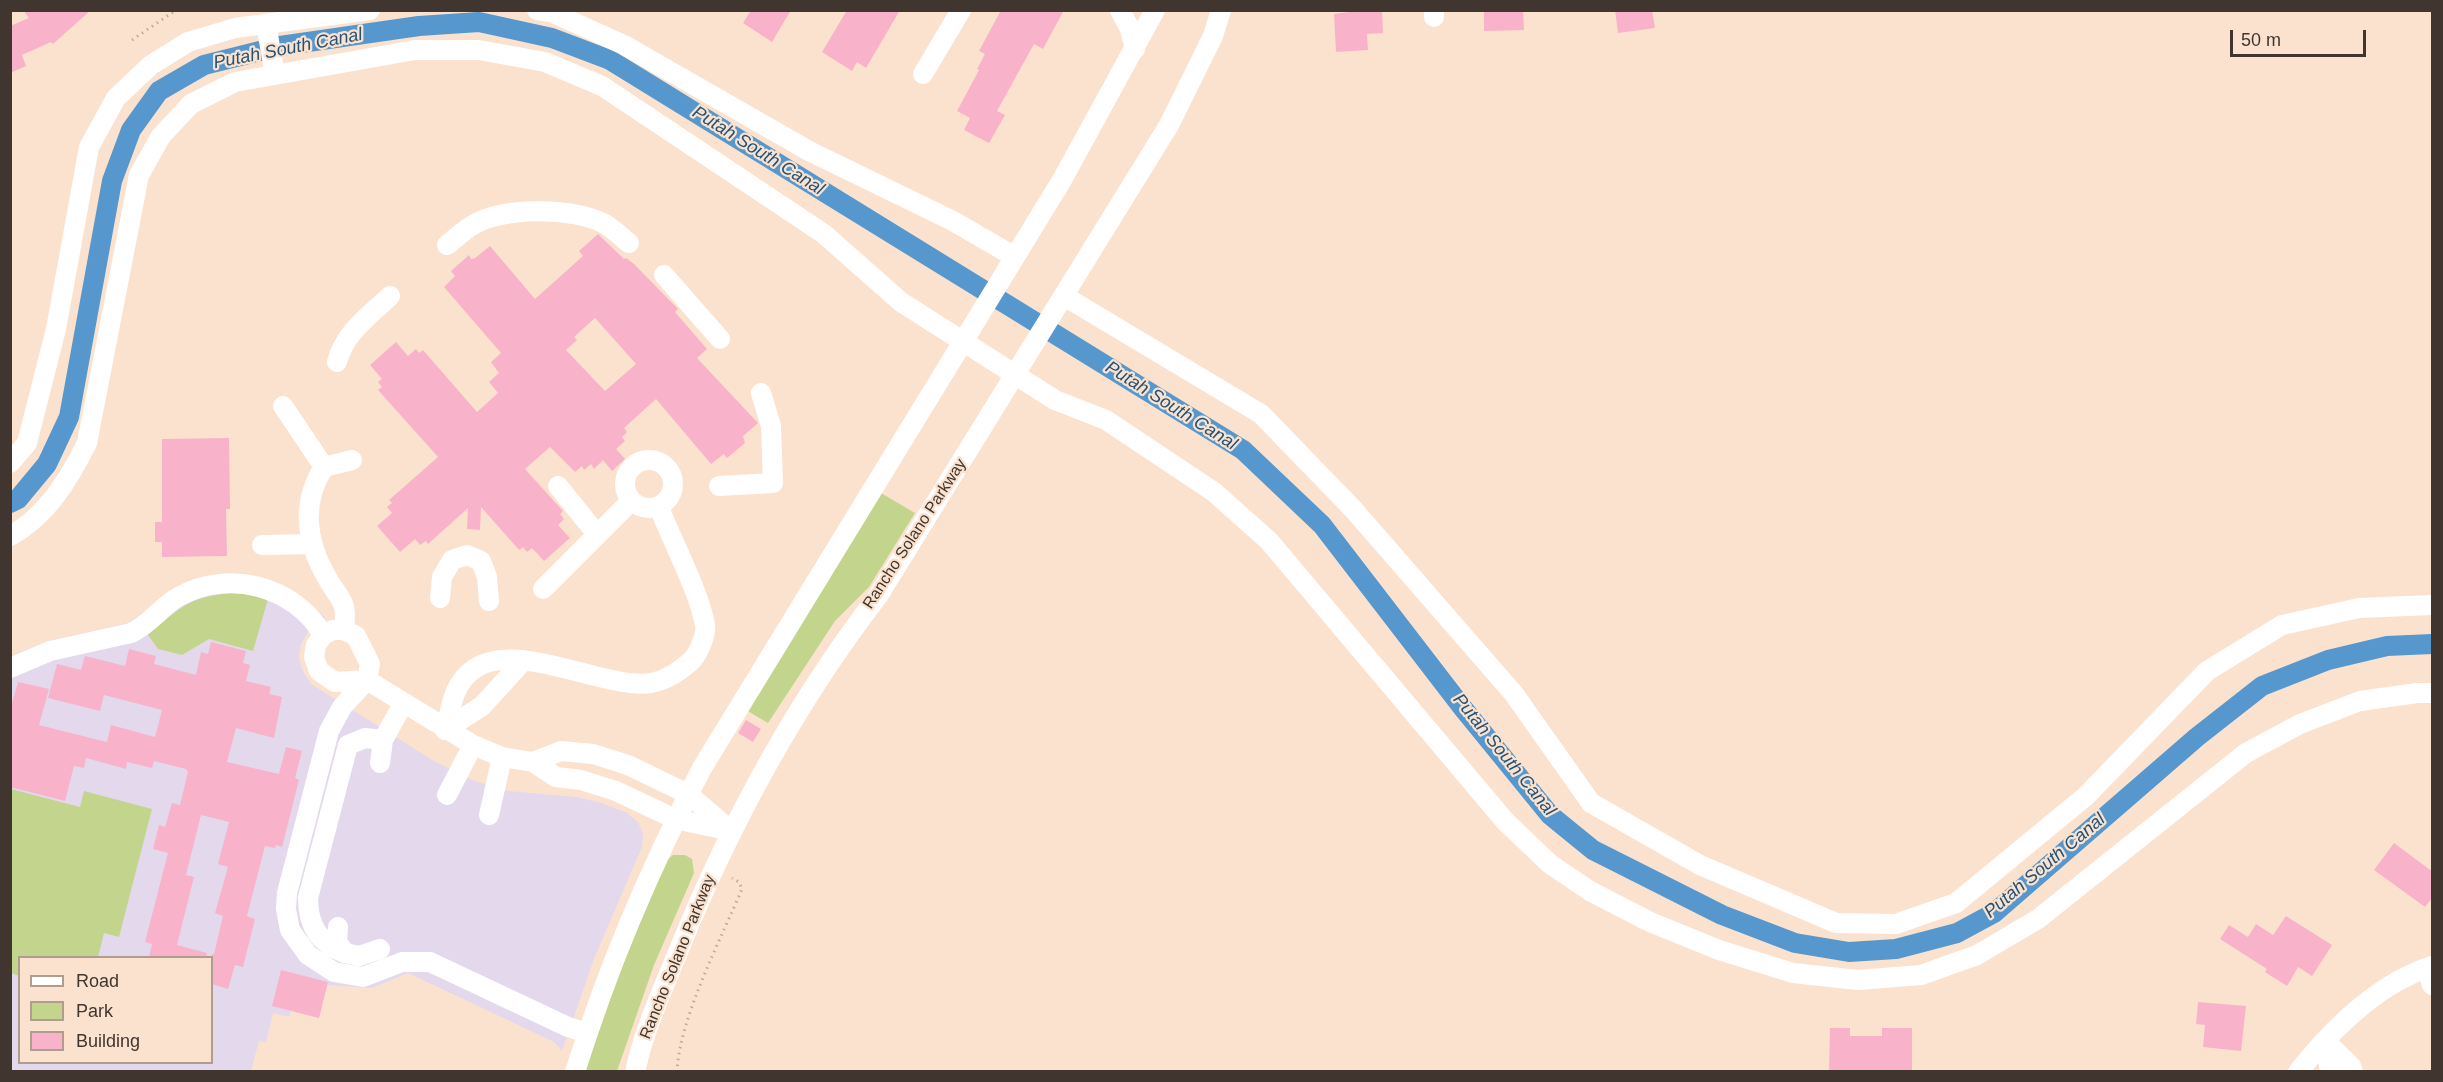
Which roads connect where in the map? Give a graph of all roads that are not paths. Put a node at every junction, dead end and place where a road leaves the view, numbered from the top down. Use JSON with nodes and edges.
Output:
{"nodes":[{"id":1,"x":370,"y":10,"type":"edge"},
{"id":2,"x":537,"y":10,"type":"edge"},
{"id":3,"x":962,"y":10,"type":"edge"},
{"id":4,"x":1120,"y":10,"type":"edge"},
{"id":5,"x":1155,"y":10,"type":"edge"},
{"id":6,"x":1221,"y":10,"type":"edge"},
{"id":7,"x":266,"y":28,"type":"junction"},
{"id":8,"x":1135,"y":49,"type":"junction"},
{"id":9,"x":274,"y":71,"type":"junction"},
{"id":10,"x":923,"y":74,"type":"dead end"},
{"id":11,"x":629,"y":243,"type":"dead end"},
{"id":12,"x":447,"y":245,"type":"dead end"},
{"id":13,"x":1010,"y":265,"type":"junction"},
{"id":14,"x":663,"y":274,"type":"dead end"},
{"id":15,"x":390,"y":296,"type":"dead end"},
{"id":16,"x":1063,"y":299,"type":"junction"},
{"id":17,"x":967,"y":333,"type":"junction"},
{"id":18,"x":720,"y":339,"type":"dead end"},
{"id":19,"x":337,"y":362,"type":"dead end"},
{"id":20,"x":1019,"y":368,"type":"junction"},
{"id":21,"x":761,"y":393,"type":"dead end"},
{"id":22,"x":283,"y":406,"type":"dead end"},
{"id":23,"x":352,"y":460,"type":"dead end"},
{"id":24,"x":10,"y":463,"type":"edge"},
{"id":25,"x":324,"y":467,"type":"junction"},
{"id":26,"x":558,"y":486,"type":"dead end"},
{"id":27,"x":719,"y":486,"type":"dead end"},
{"id":28,"x":631,"y":501,"type":"junction"},
{"id":29,"x":658,"y":507,"type":"junction"},
{"id":30,"x":596,"y":533,"type":"junction"},
{"id":31,"x":10,"y":536,"type":"edge"},
{"id":32,"x":262,"y":544,"type":"dead end"},
{"id":33,"x":312,"y":544,"type":"junction"},
{"id":34,"x":543,"y":589,"type":"dead end"},
{"id":35,"x":440,"y":598,"type":"dead end"},
{"id":36,"x":489,"y":601,"type":"dead end"},
{"id":37,"x":2433,"y":605,"type":"edge"},
{"id":38,"x":344,"y":630,"type":"junction"},
{"id":39,"x":323,"y":635,"type":"junction"},
{"id":40,"x":524,"y":660,"type":"junction"},
{"id":41,"x":10,"y":668,"type":"edge"},
{"id":42,"x":367,"y":680,"type":"junction"},
{"id":43,"x":2433,"y":693,"type":"edge"},
{"id":44,"x":404,"y":704,"type":"junction"},
{"id":45,"x":446,"y":730,"type":"junction"},
{"id":46,"x":383,"y":740,"type":"junction"},
{"id":47,"x":473,"y":746,"type":"junction"},
{"id":48,"x":502,"y":757,"type":"junction"},
{"id":49,"x":533,"y":762,"type":"junction"},
{"id":50,"x":380,"y":763,"type":"dead end"},
{"id":51,"x":688,"y":794,"type":"junction"},
{"id":52,"x":447,"y":795,"type":"dead end"},
{"id":53,"x":489,"y":815,"type":"dead end"},
{"id":54,"x":675,"y":819,"type":"junction"},
{"id":55,"x":731,"y":831,"type":"junction"},
{"id":56,"x":338,"y":927,"type":"dead end"},
{"id":57,"x":380,"y":950,"type":"dead end"},
{"id":58,"x":345,"y":953,"type":"junction"},
{"id":59,"x":2431,"y":973,"type":"edge"},
{"id":60,"x":587,"y":1033,"type":"junction"},
{"id":61,"x":2325,"y":1041,"type":"junction"},
{"id":62,"x":575,"y":1071,"type":"edge"},
{"id":63,"x":635,"y":1071,"type":"edge"},
{"id":64,"x":2298,"y":1071,"type":"edge"},
{"id":65,"x":2330,"y":1071,"type":"edge"},
{"id":66,"x":2353,"y":1071,"type":"edge"}],
"edges":[{"from":1,"to":7,"type":"street"},
{"from":2,"to":13,"type":"street"},
{"from":3,"to":10,"type":"street"},
{"from":4,"to":8,"type":"street"},
{"from":5,"to":8,"type":"street"},
{"from":6,"to":16,"type":"street","name":"Rancho Solano Parkway"},
{"from":7,"to":9,"type":"street"},
{"from":7,"to":24,"type":"street"},
{"from":8,"to":13,"type":"street"},
{"from":9,"to":17,"type":"street"},
{"from":9,"to":31,"type":"street"},
{"from":11,"to":12,"type":"street"},
{"from":13,"to":17,"type":"street"},
{"from":14,"to":18,"type":"street"},
{"from":15,"to":19,"type":"street"},
{"from":16,"to":20,"type":"street","name":"Rancho Solano Parkway"},
{"from":16,"to":37,"type":"street"},
{"from":17,"to":20,"type":"street"},
{"from":17,"to":51,"type":"street"},
{"from":20,"to":43,"type":"street"},
{"from":20,"to":55,"type":"street","name":"Rancho Solano Parkway"},
{"from":21,"to":27,"type":"street"},
{"from":22,"to":25,"type":"street"},
{"from":23,"to":25,"type":"street"},
{"from":25,"to":33,"type":"street"},
{"from":26,"to":30,"type":"street"},
{"from":28,"to":29,"type":"street"},
{"from":28,"to":29,"type":"street"},
{"from":28,"to":30,"type":"street"},
{"from":29,"to":40,"type":"street"},
{"from":30,"to":34,"type":"street"},
{"from":32,"to":33,"type":"street"},
{"from":33,"to":38,"type":"street"},
{"from":35,"to":36,"type":"street"},
{"from":38,"to":39,"type":"street"},
{"from":38,"to":42,"type":"street"},
{"from":39,"to":41,"type":"street"},
{"from":39,"to":42,"type":"street"},
{"from":40,"to":45,"type":"street"},
{"from":40,"to":45,"type":"street"},
{"from":42,"to":44,"type":"street"},
{"from":42,"to":60,"type":"street"},
{"from":44,"to":45,"type":"street"},
{"from":44,"to":46,"type":"street"},
{"from":45,"to":47,"type":"street"},
{"from":46,"to":50,"type":"street"},
{"from":46,"to":58,"type":"street"},
{"from":47,"to":48,"type":"street"},
{"from":47,"to":52,"type":"street"},
{"from":48,"to":49,"type":"street"},
{"from":48,"to":53,"type":"street"},
{"from":49,"to":51,"type":"street"},
{"from":49,"to":54,"type":"street"},
{"from":51,"to":54,"type":"street"},
{"from":51,"to":55,"type":"street"},
{"from":54,"to":55,"type":"street"},
{"from":54,"to":60,"type":"street"},
{"from":55,"to":63,"type":"street","name":"Rancho Solano Parkway"},
{"from":56,"to":58,"type":"street"},
{"from":57,"to":58,"type":"street"},
{"from":59,"to":61,"type":"street"},
{"from":60,"to":62,"type":"street"},
{"from":61,"to":64,"type":"street"},
{"from":61,"to":65,"type":"street"},
{"from":61,"to":66,"type":"street"}]}
